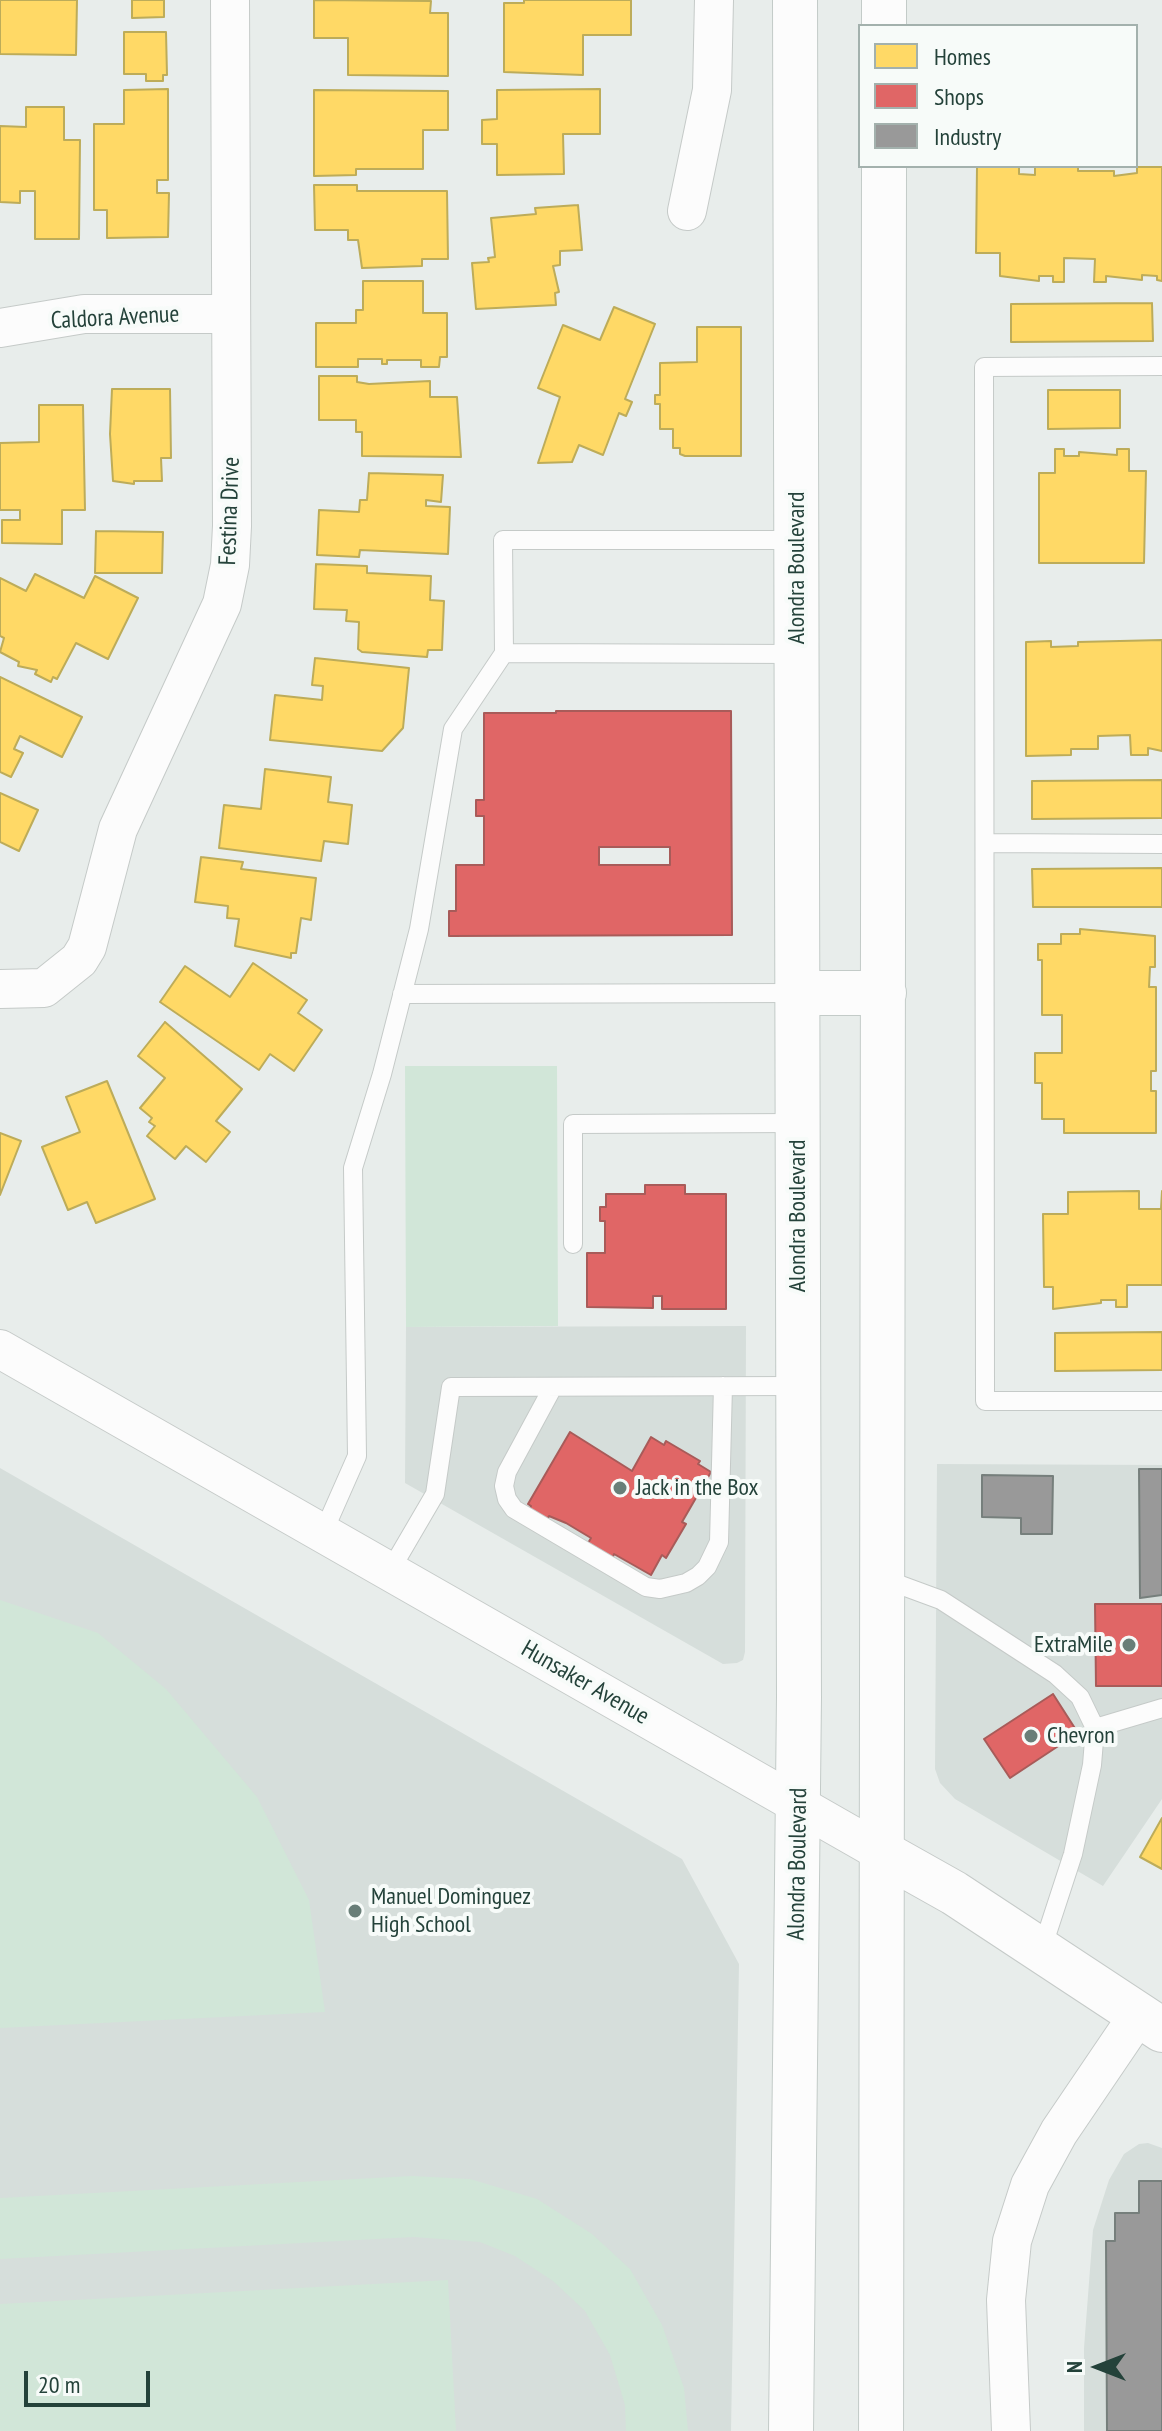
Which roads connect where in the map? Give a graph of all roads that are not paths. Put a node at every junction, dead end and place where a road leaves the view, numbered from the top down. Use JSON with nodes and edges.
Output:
{"nodes":[{"id":1,"x":230,"y":0,"type":"edge"},
{"id":2,"x":714,"y":0,"type":"edge"},
{"id":3,"x":795,"y":0,"type":"edge"},
{"id":4,"x":884,"y":0,"type":"edge"},
{"id":5,"x":884,"y":24,"type":"edge"},
{"id":6,"x":884,"y":168,"type":"edge"},
{"id":7,"x":687,"y":211,"type":"dead end"},
{"id":8,"x":231,"y":314,"type":"junction"},
{"id":9,"x":0,"y":328,"type":"edge"},
{"id":10,"x":1162,"y":366,"type":"edge"},
{"id":11,"x":796,"y":540,"type":"junction"},
{"id":12,"x":504,"y":653,"type":"junction"},
{"id":13,"x":797,"y":654,"type":"junction"},
{"id":14,"x":985,"y":843,"type":"junction"},
{"id":15,"x":1162,"y":844,"type":"edge"},
{"id":16,"x":0,"y":989,"type":"edge"},
{"id":17,"x":798,"y":993,"type":"junction"},
{"id":18,"x":884,"y":993,"type":"junction"},
{"id":19,"x":402,"y":994,"type":"junction"},
{"id":20,"x":798,"y":1123,"type":"junction"},
{"id":21,"x":573,"y":1244,"type":"dead end"},
{"id":22,"x":0,"y":1349,"type":"edge"},
{"id":23,"x":723,"y":1386,"type":"junction"},
{"id":24,"x":798,"y":1386,"type":"junction"},
{"id":25,"x":553,"y":1387,"type":"junction"},
{"id":26,"x":1162,"y":1401,"type":"edge"},
{"id":27,"x":323,"y":1533,"type":"junction"},
{"id":28,"x":390,"y":1571,"type":"junction"},
{"id":29,"x":884,"y":1579,"type":"junction"},
{"id":30,"x":1162,"y":1708,"type":"edge"},
{"id":31,"x":1095,"y":1728,"type":"junction"},
{"id":32,"x":798,"y":1804,"type":"junction"},
{"id":33,"x":881,"y":1852,"type":"junction"},
{"id":34,"x":1042,"y":1949,"type":"junction"},
{"id":35,"x":1151,"y":2022,"type":"edge"},
{"id":36,"x":791,"y":2431,"type":"edge"},
{"id":37,"x":881,"y":2431,"type":"edge"},
{"id":38,"x":1011,"y":2431,"type":"edge"}],
"edges":[{"from":1,"to":8,"type":"street","name":"Festina Drive"},
{"from":2,"to":7,"type":"street"},
{"from":3,"to":11,"type":"main road","name":"Alondra Boulevard"},
{"from":4,"to":5,"type":"main road"},
{"from":6,"to":18,"type":"main road"},
{"from":8,"to":9,"type":"street","name":"Caldora Avenue"},
{"from":8,"to":16,"type":"street","name":"Festina Drive"},
{"from":10,"to":14,"type":"lane"},
{"from":11,"to":12,"type":"lane"},
{"from":11,"to":13,"type":"main road","name":"Alondra Boulevard"},
{"from":12,"to":13,"type":"lane"},
{"from":12,"to":19,"type":"lane"},
{"from":13,"to":17,"type":"main road","name":"Alondra Boulevard"},
{"from":14,"to":15,"type":"lane"},
{"from":14,"to":26,"type":"lane"},
{"from":17,"to":18,"type":"main road"},
{"from":17,"to":19,"type":"lane"},
{"from":17,"to":20,"type":"main road","name":"Alondra Boulevard"},
{"from":18,"to":29,"type":"main road"},
{"from":19,"to":27,"type":"lane"},
{"from":20,"to":21,"type":"lane"},
{"from":20,"to":24,"type":"main road","name":"Alondra Boulevard"},
{"from":22,"to":27,"type":"street","name":"Hunsaker Avenue"},
{"from":23,"to":24,"type":"lane"},
{"from":23,"to":25,"type":"lane"},
{"from":23,"to":25,"type":"lane"},
{"from":24,"to":32,"type":"main road","name":"Alondra Boulevard"},
{"from":25,"to":28,"type":"lane"},
{"from":27,"to":28,"type":"street","name":"Hunsaker Avenue"},
{"from":28,"to":32,"type":"street","name":"Hunsaker Avenue"},
{"from":29,"to":31,"type":"lane"},
{"from":29,"to":33,"type":"main road"},
{"from":30,"to":31,"type":"lane"},
{"from":31,"to":34,"type":"lane"},
{"from":32,"to":33,"type":"street","name":"Hunsaker Avenue"},
{"from":32,"to":36,"type":"main road","name":"Alondra Boulevard"},
{"from":33,"to":34,"type":"main road","name":"Hunsaker Avenue"},
{"from":33,"to":37,"type":"main road"},
{"from":34,"to":35,"type":"main road","name":"Hunsaker Avenue"},
{"from":35,"to":38,"type":"street"}]}
